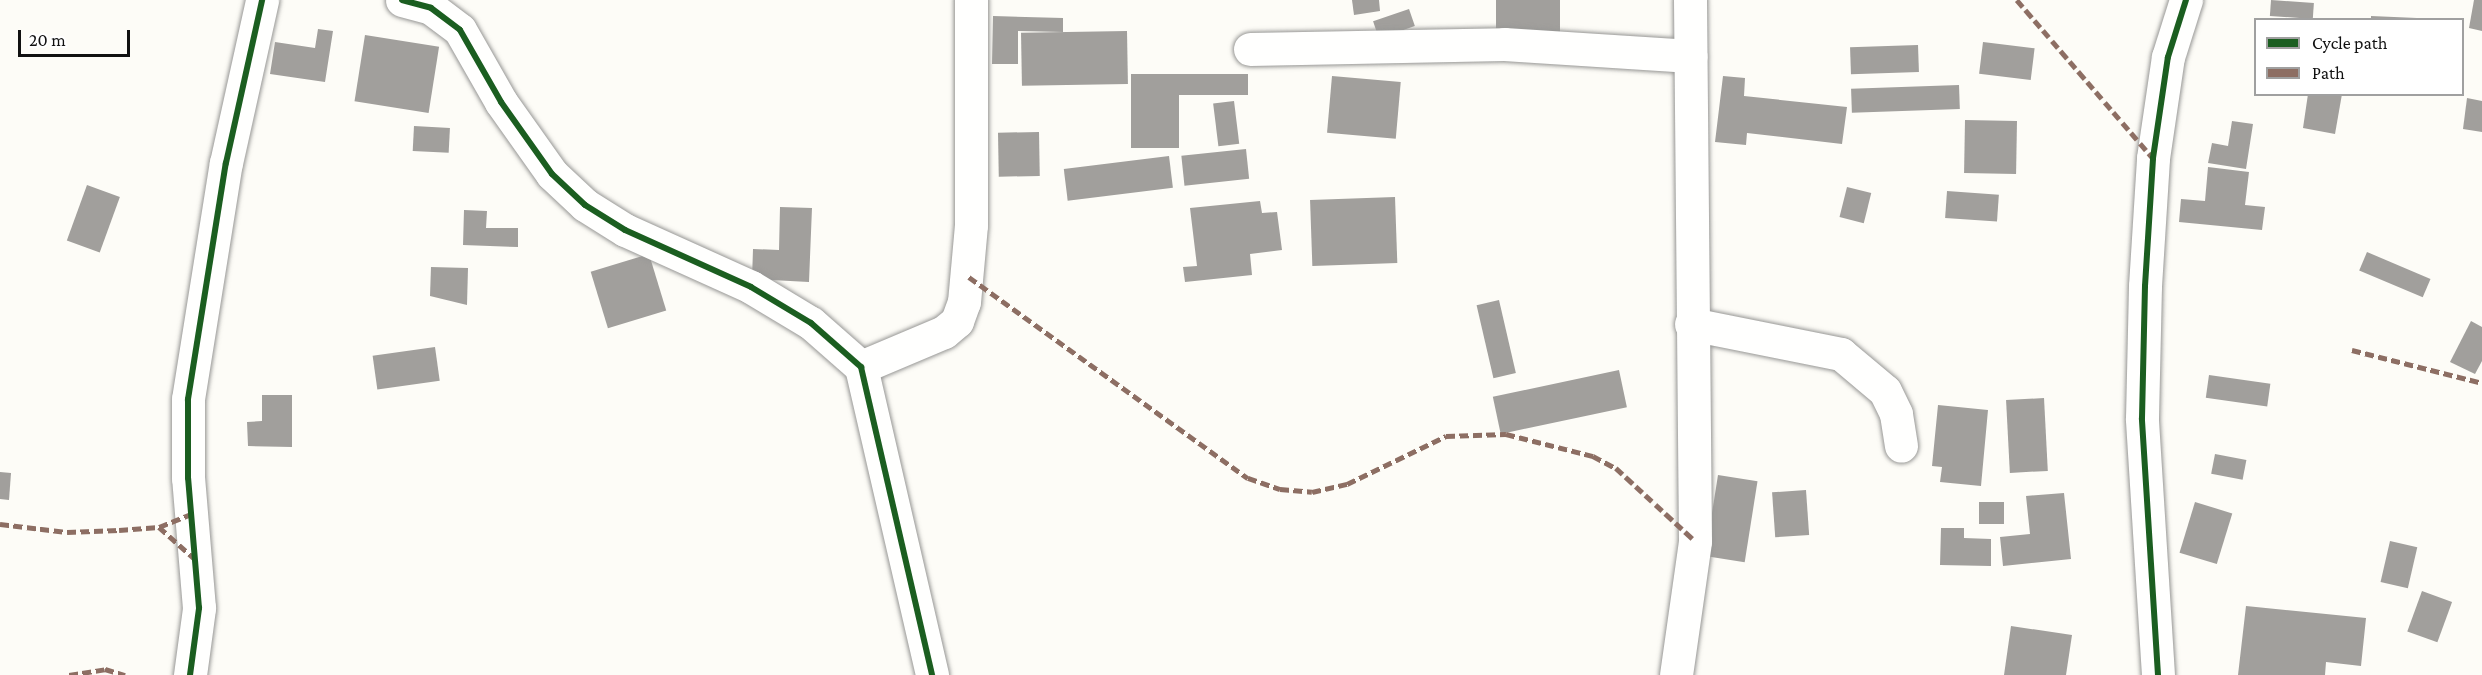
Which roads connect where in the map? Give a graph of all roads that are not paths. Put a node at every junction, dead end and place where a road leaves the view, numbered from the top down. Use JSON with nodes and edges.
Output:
{"nodes":[{"id":1,"x":262,"y":0,"type":"edge"},
{"id":2,"x":402,"y":0,"type":"edge"},
{"id":3,"x":971,"y":0,"type":"edge"},
{"id":4,"x":1690,"y":0,"type":"edge"},
{"id":5,"x":2186,"y":0,"type":"edge"},
{"id":6,"x":1250,"y":49,"type":"dead end"},
{"id":7,"x":1691,"y":56,"type":"junction"},
{"id":8,"x":1691,"y":324,"type":"junction"},
{"id":9,"x":861,"y":367,"type":"junction"},
{"id":10,"x":1901,"y":446,"type":"dead end"},
{"id":11,"x":190,"y":675,"type":"edge"},
{"id":12,"x":932,"y":675,"type":"edge"},
{"id":13,"x":1676,"y":675,"type":"edge"},
{"id":14,"x":2158,"y":675,"type":"edge"}],
"edges":[{"from":1,"to":11,"type":"street"},
{"from":2,"to":9,"type":"street"},
{"from":3,"to":9,"type":"street"},
{"from":4,"to":7,"type":"street"},
{"from":5,"to":14,"type":"street"},
{"from":6,"to":7,"type":"street"},
{"from":7,"to":8,"type":"street"},
{"from":8,"to":10,"type":"street"},
{"from":8,"to":13,"type":"street"},
{"from":9,"to":12,"type":"street"}]}
